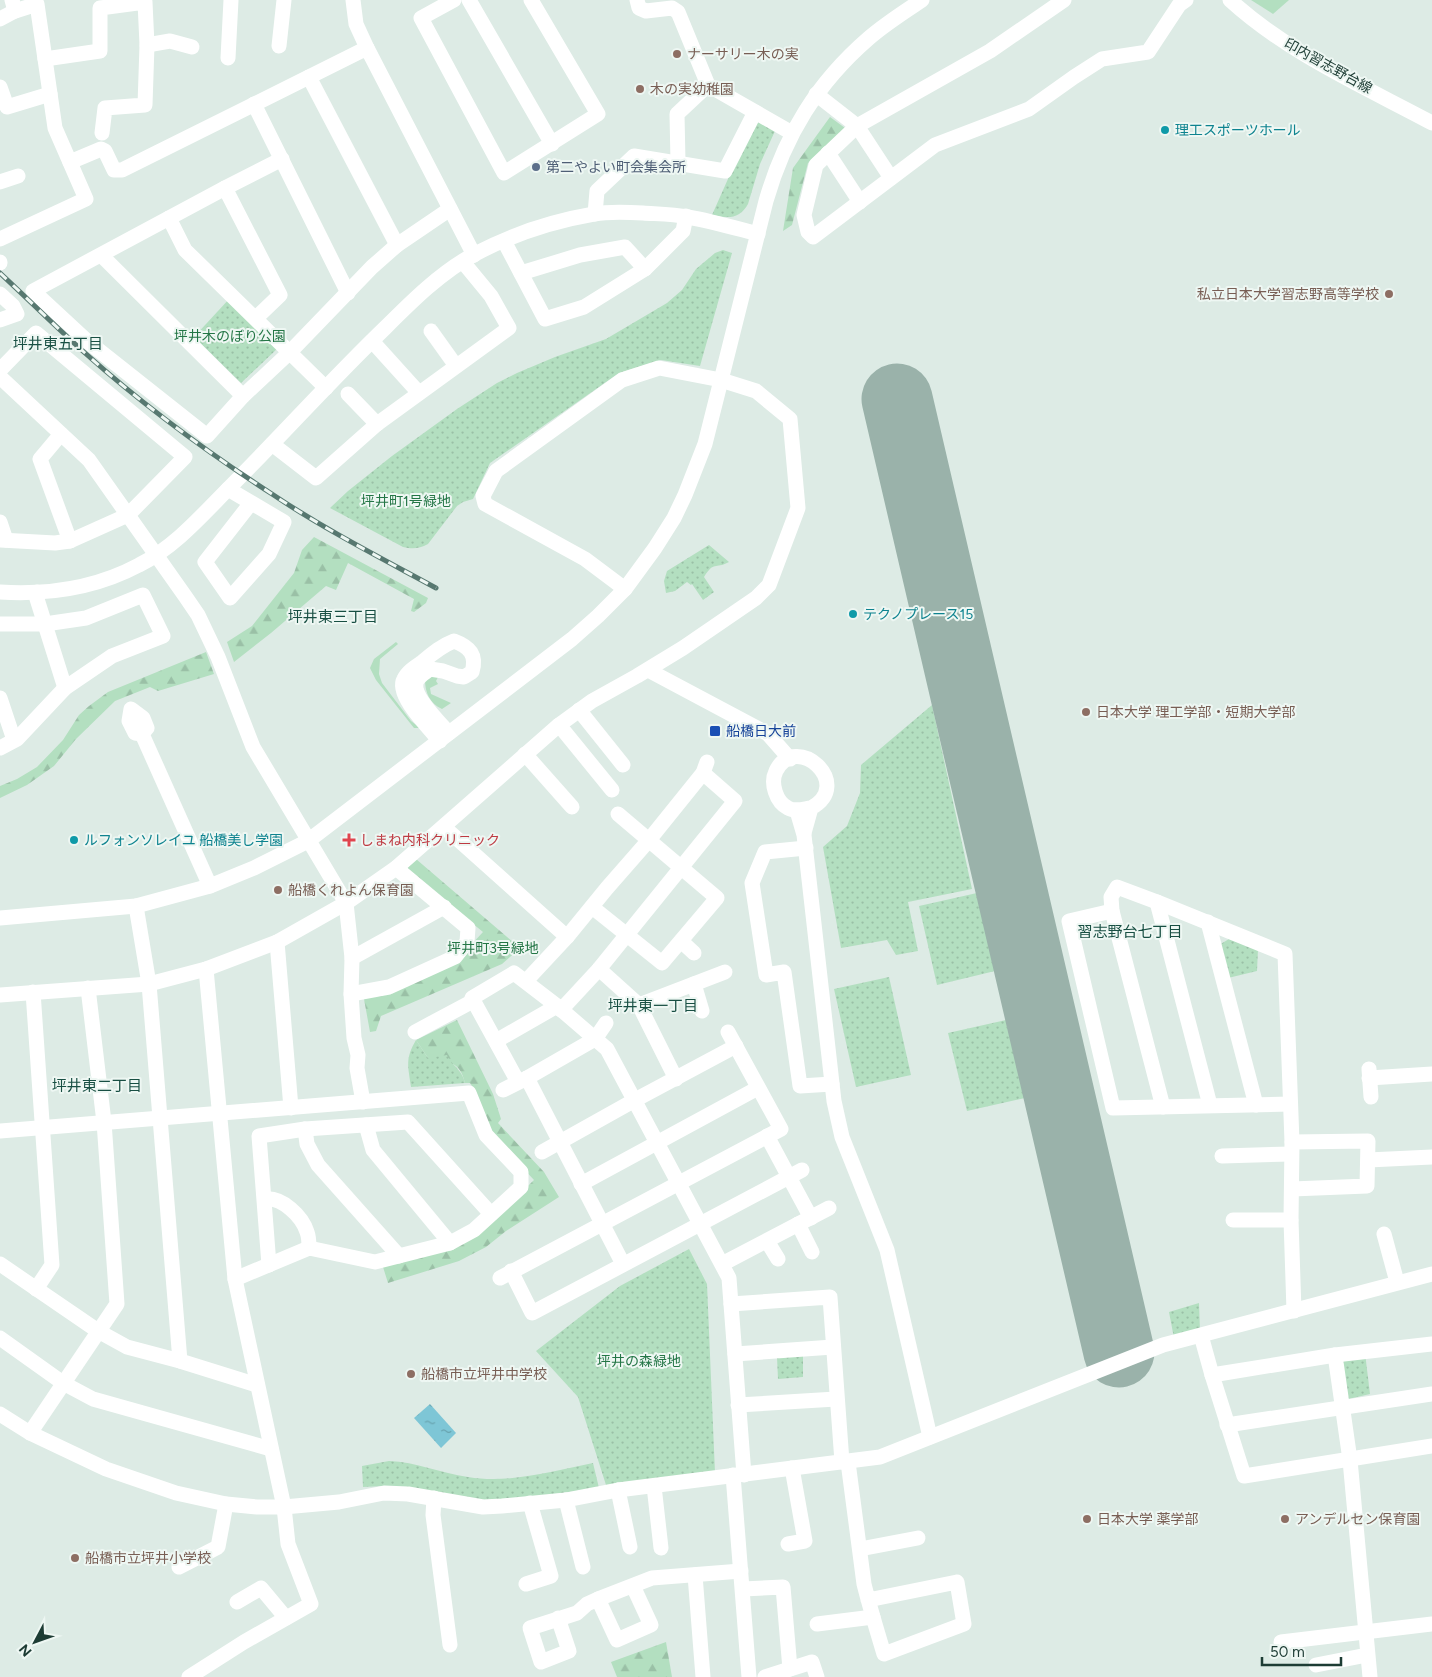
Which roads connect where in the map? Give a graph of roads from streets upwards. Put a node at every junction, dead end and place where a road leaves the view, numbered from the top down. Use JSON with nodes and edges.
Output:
{"nodes":[{"id":1,"x":231,"y":0,"type":"edge"},
{"id":2,"x":284,"y":0,"type":"edge"},
{"id":3,"x":353,"y":0,"type":"edge"},
{"id":4,"x":454,"y":0,"type":"edge"},
{"id":5,"x":469,"y":0,"type":"edge"},
{"id":6,"x":531,"y":0,"type":"edge"},
{"id":7,"x":637,"y":0,"type":"edge"},
{"id":8,"x":922,"y":0,"type":"edge"},
{"id":9,"x":1064,"y":0,"type":"edge"},
{"id":10,"x":1186,"y":0,"type":"edge"},
{"id":11,"x":1230,"y":0,"type":"edge"},
{"id":12,"x":14,"y":5,"type":"edge"},
{"id":13,"x":0,"y":19,"type":"edge"},
{"id":14,"x":147,"y":45,"type":"junction"},
{"id":15,"x":279,"y":46,"type":"dead end"},
{"id":16,"x":192,"y":48,"type":"dead end"},
{"id":17,"x":367,"y":48,"type":"junction"},
{"id":18,"x":228,"y":58,"type":"dead end"},
{"id":19,"x":45,"y":59,"type":"junction"},
{"id":20,"x":309,"y":77,"type":"junction"},
{"id":21,"x":708,"y":85,"type":"junction"},
{"id":22,"x":0,"y":87,"type":"edge"},
{"id":23,"x":50,"y":94,"type":"junction"},
{"id":24,"x":816,"y":94,"type":"junction"},
{"id":25,"x":254,"y":104,"type":"junction"},
{"id":26,"x":755,"y":112,"type":"junction"},
{"id":27,"x":1432,"y":123,"type":"edge"},
{"id":28,"x":857,"y":126,"type":"junction"},
{"id":29,"x":102,"y":133,"type":"dead end"},
{"id":30,"x":792,"y":133,"type":"junction"},
{"id":31,"x":552,"y":144,"type":"junction"},
{"id":32,"x":828,"y":153,"type":"junction"},
{"id":33,"x":282,"y":159,"type":"junction"},
{"id":34,"x":70,"y":162,"type":"junction"},
{"id":35,"x":678,"y":162,"type":"junction"},
{"id":36,"x":18,"y":176,"type":"dead end"},
{"id":37,"x":891,"y":178,"type":"junction"},
{"id":38,"x":0,"y":182,"type":"edge"},
{"id":39,"x":225,"y":188,"type":"junction"},
{"id":40,"x":860,"y":202,"type":"junction"},
{"id":41,"x":450,"y":209,"type":"junction"},
{"id":42,"x":595,"y":214,"type":"junction"},
{"id":43,"x":686,"y":216,"type":"junction"},
{"id":44,"x":169,"y":218,"type":"junction"},
{"id":45,"x":758,"y":234,"type":"junction"},
{"id":46,"x":0,"y":239,"type":"edge"},
{"id":47,"x":504,"y":241,"type":"junction"},
{"id":48,"x":397,"y":245,"type":"junction"},
{"id":49,"x":101,"y":256,"type":"junction"},
{"id":50,"x":468,"y":258,"type":"junction"},
{"id":51,"x":645,"y":270,"type":"junction"},
{"id":52,"x":521,"y":273,"type":"junction"},
{"id":53,"x":348,"y":292,"type":"junction"},
{"id":54,"x":0,"y":294,"type":"edge"},
{"id":55,"x":256,"y":318,"type":"junction"},
{"id":56,"x":0,"y":320,"type":"edge"},
{"id":57,"x":431,"y":332,"type":"dead end"},
{"id":58,"x":372,"y":341,"type":"junction"},
{"id":59,"x":290,"y":352,"type":"junction"},
{"id":60,"x":456,"y":366,"type":"junction"},
{"id":61,"x":0,"y":370,"type":"edge"},
{"id":62,"x":0,"y":377,"type":"edge"},
{"id":63,"x":721,"y":380,"type":"junction"},
{"id":64,"x":326,"y":388,"type":"junction"},
{"id":65,"x":419,"y":393,"type":"junction"},
{"id":66,"x":348,"y":394,"type":"dead end"},
{"id":67,"x":243,"y":396,"type":"junction"},
{"id":68,"x":377,"y":424,"type":"junction"},
{"id":69,"x":62,"y":434,"type":"junction"},
{"id":70,"x":272,"y":444,"type":"junction"},
{"id":71,"x":228,"y":489,"type":"junction"},
{"id":72,"x":251,"y":504,"type":"junction"},
{"id":73,"x":128,"y":515,"type":"junction"},
{"id":74,"x":0,"y":522,"type":"edge"},
{"id":75,"x":3,"y":540,"type":"edge"},
{"id":76,"x":70,"y":541,"type":"junction"},
{"id":77,"x":156,"y":554,"type":"junction"},
{"id":78,"x":625,"y":589,"type":"junction"},
{"id":79,"x":0,"y":592,"type":"edge"},
{"id":80,"x":36,"y":592,"type":"junction"},
{"id":81,"x":0,"y":624,"type":"edge"},
{"id":82,"x":46,"y":624,"type":"junction"},
{"id":83,"x":648,"y":670,"type":"junction"},
{"id":84,"x":65,"y":688,"type":"junction"},
{"id":85,"x":0,"y":698,"type":"edge"},
{"id":86,"x":579,"y":710,"type":"junction"},
{"id":87,"x":559,"y":725,"type":"junction"},
{"id":88,"x":142,"y":734,"type":"dead end"},
{"id":89,"x":444,"y":737,"type":"junction"},
{"id":90,"x":14,"y":740,"type":"junction"},
{"id":91,"x":0,"y":748,"type":"edge"},
{"id":92,"x":525,"y":754,"type":"junction"},
{"id":93,"x":790,"y":759,"type":"junction"},
{"id":94,"x":623,"y":765,"type":"dead end"},
{"id":95,"x":612,"y":790,"type":"dead end"},
{"id":96,"x":572,"y":807,"type":"dead end"},
{"id":97,"x":804,"y":809,"type":"junction"},
{"id":98,"x":618,"y":814,"type":"dead end"},
{"id":99,"x":444,"y":826,"type":"junction"},
{"id":100,"x":650,"y":840,"type":"junction"},
{"id":101,"x":308,"y":841,"type":"junction"},
{"id":102,"x":805,"y":841,"type":"junction"},
{"id":103,"x":681,"y":867,"type":"junction"},
{"id":104,"x":396,"y":868,"type":"junction"},
{"id":105,"x":210,"y":886,"type":"junction"},
{"id":106,"x":1157,"y":902,"type":"junction"},
{"id":107,"x":346,"y":904,"type":"junction"},
{"id":108,"x":136,"y":906,"type":"junction"},
{"id":109,"x":444,"y":907,"type":"junction"},
{"id":110,"x":592,"y":907,"type":"junction"},
{"id":111,"x":1112,"y":911,"type":"junction"},
{"id":112,"x":0,"y":918,"type":"edge"},
{"id":113,"x":1208,"y":922,"type":"junction"},
{"id":114,"x":626,"y":934,"type":"junction"},
{"id":115,"x":567,"y":937,"type":"junction"},
{"id":116,"x":681,"y":941,"type":"junction"},
{"id":117,"x":276,"y":942,"type":"junction"},
{"id":118,"x":694,"y":953,"type":"dead end"},
{"id":119,"x":352,"y":958,"type":"junction"},
{"id":120,"x":598,"y":968,"type":"junction"},
{"id":121,"x":206,"y":969,"type":"junction"},
{"id":122,"x":725,"y":972,"type":"dead end"},
{"id":123,"x":526,"y":981,"type":"junction"},
{"id":124,"x":149,"y":984,"type":"junction"},
{"id":125,"x":694,"y":984,"type":"junction"},
{"id":126,"x":88,"y":988,"type":"junction"},
{"id":127,"x":33,"y":992,"type":"junction"},
{"id":128,"x":351,"y":994,"type":"junction"},
{"id":129,"x":0,"y":995,"type":"edge"},
{"id":130,"x":473,"y":1001,"type":"junction"},
{"id":131,"x":639,"y":1005,"type":"junction"},
{"id":132,"x":559,"y":1008,"type":"junction"},
{"id":133,"x":702,"y":1010,"type":"dead end"},
{"id":134,"x":606,"y":1023,"type":"dead end"},
{"id":135,"x":415,"y":1032,"type":"dead end"},
{"id":136,"x":728,"y":1032,"type":"dead end"},
{"id":137,"x":595,"y":1039,"type":"junction"},
{"id":138,"x":496,"y":1041,"type":"junction"},
{"id":139,"x":736,"y":1046,"type":"junction"},
{"id":140,"x":1432,"y":1074,"type":"edge"},
{"id":141,"x":676,"y":1079,"type":"junction"},
{"id":142,"x":523,"y":1080,"type":"junction"},
{"id":143,"x":832,"y":1084,"type":"junction"},
{"id":144,"x":758,"y":1088,"type":"junction"},
{"id":145,"x":503,"y":1090,"type":"dead end"},
{"id":146,"x":1370,"y":1097,"type":"dead end"},
{"id":147,"x":635,"y":1100,"type":"junction"},
{"id":148,"x":363,"y":1102,"type":"junction"},
{"id":149,"x":1290,"y":1104,"type":"junction"},
{"id":150,"x":1210,"y":1105,"type":"junction"},
{"id":151,"x":1256,"y":1105,"type":"junction"},
{"id":152,"x":1163,"y":1107,"type":"junction"},
{"id":153,"x":291,"y":1108,"type":"junction"},
{"id":154,"x":220,"y":1113,"type":"junction"},
{"id":155,"x":160,"y":1118,"type":"junction"},
{"id":156,"x":104,"y":1122,"type":"junction"},
{"id":157,"x":366,"y":1125,"type":"junction"},
{"id":158,"x":44,"y":1127,"type":"junction"},
{"id":159,"x":305,"y":1129,"type":"junction"},
{"id":160,"x":0,"y":1131,"type":"edge"},
{"id":161,"x":767,"y":1136,"type":"junction"},
{"id":162,"x":560,"y":1143,"type":"junction"},
{"id":163,"x":658,"y":1143,"type":"junction"},
{"id":164,"x":1292,"y":1148,"type":"junction"},
{"id":165,"x":542,"y":1152,"type":"dead end"},
{"id":166,"x":1222,"y":1156,"type":"dead end"},
{"id":167,"x":1432,"y":1157,"type":"edge"},
{"id":168,"x":1368,"y":1160,"type":"junction"},
{"id":169,"x":795,"y":1173,"type":"junction"},
{"id":170,"x":679,"y":1183,"type":"junction"},
{"id":171,"x":581,"y":1184,"type":"junction"},
{"id":172,"x":1292,"y":1189,"type":"junction"},
{"id":173,"x":264,"y":1199,"type":"junction"},
{"id":174,"x":829,"y":1208,"type":"dead end"},
{"id":175,"x":491,"y":1214,"type":"junction"},
{"id":176,"x":1233,"y":1220,"type":"dead end"},
{"id":177,"x":1291,"y":1220,"type":"junction"},
{"id":178,"x":804,"y":1221,"type":"junction"},
{"id":179,"x":602,"y":1224,"type":"junction"},
{"id":180,"x":701,"y":1224,"type":"junction"},
{"id":181,"x":1384,"y":1234,"type":"dead end"},
{"id":182,"x":766,"y":1241,"type":"junction"},
{"id":183,"x":450,"y":1242,"type":"junction"},
{"id":184,"x":309,"y":1248,"type":"junction"},
{"id":185,"x":812,"y":1252,"type":"dead end"},
{"id":186,"x":398,"y":1256,"type":"junction"},
{"id":187,"x":778,"y":1259,"type":"dead end"},
{"id":188,"x":0,"y":1264,"type":"edge"},
{"id":189,"x":623,"y":1264,"type":"junction"},
{"id":190,"x":722,"y":1264,"type":"junction"},
{"id":191,"x":269,"y":1265,"type":"junction"},
{"id":192,"x":1432,"y":1274,"type":"edge"},
{"id":193,"x":235,"y":1279,"type":"junction"},
{"id":194,"x":1397,"y":1282,"type":"junction"},
{"id":195,"x":36,"y":1289,"type":"junction"},
{"id":196,"x":732,"y":1304,"type":"junction"},
{"id":197,"x":1294,"y":1311,"type":"junction"},
{"id":198,"x":98,"y":1331,"type":"junction"},
{"id":199,"x":0,"y":1338,"type":"edge"},
{"id":200,"x":1202,"y":1339,"type":"dead end"},
{"id":201,"x":1432,"y":1344,"type":"edge"},
{"id":202,"x":833,"y":1347,"type":"junction"},
{"id":203,"x":735,"y":1354,"type":"junction"},
{"id":204,"x":1335,"y":1355,"type":"junction"},
{"id":205,"x":180,"y":1361,"type":"junction"},
{"id":206,"x":1212,"y":1375,"type":"junction"},
{"id":207,"x":63,"y":1383,"type":"junction"},
{"id":208,"x":258,"y":1385,"type":"junction"},
{"id":209,"x":1432,"y":1394,"type":"edge"},
{"id":210,"x":836,"y":1399,"type":"junction"},
{"id":211,"x":738,"y":1405,"type":"junction"},
{"id":212,"x":1342,"y":1406,"type":"junction"},
{"id":213,"x":0,"y":1414,"type":"edge"},
{"id":214,"x":1227,"y":1425,"type":"junction"},
{"id":215,"x":30,"y":1433,"type":"junction"},
{"id":216,"x":930,"y":1437,"type":"junction"},
{"id":217,"x":1432,"y":1446,"type":"edge"},
{"id":218,"x":270,"y":1449,"type":"junction"},
{"id":219,"x":1350,"y":1460,"type":"junction"},
{"id":220,"x":845,"y":1462,"type":"junction"},
{"id":221,"x":792,"y":1468,"type":"junction"},
{"id":222,"x":738,"y":1475,"type":"junction"},
{"id":223,"x":654,"y":1486,"type":"junction"},
{"id":224,"x":618,"y":1490,"type":"junction"},
{"id":225,"x":434,"y":1498,"type":"junction"},
{"id":226,"x":566,"y":1500,"type":"junction"},
{"id":227,"x":530,"y":1503,"type":"junction"},
{"id":228,"x":226,"y":1504,"type":"junction"},
{"id":229,"x":284,"y":1507,"type":"junction"},
{"id":230,"x":918,"y":1538,"type":"dead end"},
{"id":231,"x":788,"y":1544,"type":"dead end"},
{"id":232,"x":630,"y":1547,"type":"dead end"},
{"id":233,"x":661,"y":1548,"type":"dead end"},
{"id":234,"x":860,"y":1549,"type":"junction"},
{"id":235,"x":179,"y":1566,"type":"dead end"},
{"id":236,"x":583,"y":1567,"type":"dead end"},
{"id":237,"x":741,"y":1571,"type":"junction"},
{"id":238,"x":695,"y":1575,"type":"junction"},
{"id":239,"x":526,"y":1584,"type":"dead end"},
{"id":240,"x":632,"y":1586,"type":"junction"},
{"id":241,"x":742,"y":1590,"type":"junction"},
{"id":242,"x":598,"y":1599,"type":"junction"},
{"id":243,"x":868,"y":1600,"type":"junction"},
{"id":244,"x":237,"y":1602,"type":"dead end"},
{"id":245,"x":873,"y":1617,"type":"junction"},
{"id":246,"x":286,"y":1618,"type":"junction"},
{"id":247,"x":558,"y":1618,"type":"dead end"},
{"id":248,"x":817,"y":1624,"type":"dead end"},
{"id":249,"x":1432,"y":1624,"type":"edge"},
{"id":250,"x":1366,"y":1633,"type":"junction"},
{"id":251,"x":1282,"y":1642,"type":"dead end"},
{"id":252,"x":450,"y":1645,"type":"dead end"},
{"id":253,"x":1368,"y":1655,"type":"junction"},
{"id":254,"x":1316,"y":1665,"type":"dead end"},
{"id":255,"x":790,"y":1669,"type":"junction"},
{"id":256,"x":210,"y":1671,"type":"edge"},
{"id":257,"x":189,"y":1677,"type":"edge"},
{"id":258,"x":703,"y":1677,"type":"edge"},
{"id":259,"x":749,"y":1677,"type":"edge"},
{"id":260,"x":765,"y":1677,"type":"edge"},
{"id":261,"x":817,"y":1677,"type":"edge"},
{"id":262,"x":1370,"y":1677,"type":"edge"}],
"edges":[{"from":1,"to":18,"type":"street"},
{"from":2,"to":15,"type":"street"},
{"from":3,"to":17,"type":"street"},
{"from":4,"to":31,"type":"street"},
{"from":5,"to":31,"type":"street"},
{"from":6,"to":31,"type":"street"},
{"from":7,"to":21,"type":"street"},
{"from":8,"to":24,"type":"street"},
{"from":9,"to":28,"type":"street"},
{"from":10,"to":37,"type":"street"},
{"from":11,"to":27,"type":"street","name":"印内習志野台線"},
{"from":12,"to":13,"type":"street"},
{"from":12,"to":19,"type":"street"},
{"from":14,"to":16,"type":"street"},
{"from":14,"to":19,"type":"street"},
{"from":14,"to":29,"type":"street"},
{"from":17,"to":20,"type":"street"},
{"from":17,"to":41,"type":"street"},
{"from":19,"to":23,"type":"street"},
{"from":20,"to":25,"type":"street"},
{"from":20,"to":48,"type":"street"},
{"from":21,"to":26,"type":"street"},
{"from":21,"to":35,"type":"street"},
{"from":22,"to":23,"type":"street"},
{"from":23,"to":34,"type":"street"},
{"from":24,"to":28,"type":"street"},
{"from":24,"to":30,"type":"street"},
{"from":25,"to":33,"type":"street"},
{"from":25,"to":34,"type":"street"},
{"from":26,"to":30,"type":"street"},
{"from":26,"to":35,"type":"street"},
{"from":28,"to":32,"type":"street"},
{"from":28,"to":37,"type":"street"},
{"from":30,"to":45,"type":"street"},
{"from":32,"to":40,"type":"street"},
{"from":32,"to":40,"type":"street"},
{"from":33,"to":39,"type":"street"},
{"from":33,"to":53,"type":"street"},
{"from":34,"to":46,"type":"street"},
{"from":35,"to":42,"type":"street"},
{"from":36,"to":38,"type":"street"},
{"from":37,"to":40,"type":"street"},
{"from":39,"to":44,"type":"street"},
{"from":39,"to":55,"type":"street"},
{"from":41,"to":48,"type":"street"},
{"from":41,"to":50,"type":"street"},
{"from":42,"to":43,"type":"street"},
{"from":42,"to":47,"type":"street"},
{"from":43,"to":45,"type":"street"},
{"from":43,"to":51,"type":"street"},
{"from":44,"to":49,"type":"street"},
{"from":44,"to":55,"type":"street"},
{"from":45,"to":63,"type":"street"},
{"from":47,"to":50,"type":"street"},
{"from":47,"to":52,"type":"street"},
{"from":48,"to":53,"type":"street"},
{"from":49,"to":67,"type":"street"},
{"from":49,"to":67,"type":"street"},
{"from":50,"to":58,"type":"street"},
{"from":50,"to":60,"type":"street"},
{"from":51,"to":52,"type":"street"},
{"from":51,"to":52,"type":"street"},
{"from":53,"to":59,"type":"street"},
{"from":54,"to":56,"type":"street"},
{"from":55,"to":59,"type":"street"},
{"from":57,"to":60,"type":"street"},
{"from":58,"to":64,"type":"street"},
{"from":58,"to":65,"type":"street"},
{"from":59,"to":64,"type":"street"},
{"from":59,"to":67,"type":"street"},
{"from":60,"to":65,"type":"street"},
{"from":61,"to":73,"type":"street"},
{"from":62,"to":69,"type":"street"},
{"from":63,"to":78,"type":"street"},
{"from":63,"to":78,"type":"street"},
{"from":63,"to":83,"type":"street"},
{"from":64,"to":70,"type":"street"},
{"from":65,"to":68,"type":"street"},
{"from":66,"to":68,"type":"street"},
{"from":68,"to":70,"type":"street"},
{"from":69,"to":73,"type":"street"},
{"from":69,"to":76,"type":"street"},
{"from":70,"to":71,"type":"street"},
{"from":71,"to":72,"type":"street"},
{"from":71,"to":77,"type":"street"},
{"from":72,"to":72,"type":"street"},
{"from":73,"to":76,"type":"street"},
{"from":73,"to":77,"type":"street"},
{"from":74,"to":75,"type":"street"},
{"from":75,"to":76,"type":"street"},
{"from":77,"to":80,"type":"street"},
{"from":77,"to":101,"type":"street"},
{"from":78,"to":89,"type":"street"},
{"from":79,"to":80,"type":"street"},
{"from":80,"to":82,"type":"street"},
{"from":81,"to":82,"type":"street"},
{"from":82,"to":84,"type":"street"},
{"from":82,"to":84,"type":"street"},
{"from":83,"to":86,"type":"street"},
{"from":83,"to":93,"type":"street"},
{"from":84,"to":90,"type":"street"},
{"from":85,"to":90,"type":"street"},
{"from":86,"to":87,"type":"street"},
{"from":86,"to":94,"type":"street"},
{"from":87,"to":92,"type":"street"},
{"from":87,"to":95,"type":"street"},
{"from":88,"to":105,"type":"street"},
{"from":89,"to":89,"type":"street"},
{"from":89,"to":101,"type":"street"},
{"from":90,"to":91,"type":"street"},
{"from":92,"to":96,"type":"street"},
{"from":92,"to":99,"type":"street"},
{"from":93,"to":97,"type":"street"},
{"from":93,"to":97,"type":"street"},
{"from":97,"to":102,"type":"street"},
{"from":98,"to":100,"type":"street"},
{"from":99,"to":104,"type":"street"},
{"from":99,"to":115,"type":"street"},
{"from":100,"to":103,"type":"street"},
{"from":100,"to":103,"type":"street"},
{"from":100,"to":110,"type":"street"},
{"from":101,"to":105,"type":"street"},
{"from":101,"to":107,"type":"street"},
{"from":102,"to":143,"type":"street"},
{"from":102,"to":143,"type":"street"},
{"from":103,"to":114,"type":"street"},
{"from":103,"to":116,"type":"street"},
{"from":104,"to":107,"type":"street"},
{"from":104,"to":109,"type":"street"},
{"from":105,"to":108,"type":"street"},
{"from":106,"to":111,"type":"street"},
{"from":106,"to":113,"type":"street"},
{"from":106,"to":150,"type":"street"},
{"from":107,"to":117,"type":"street"},
{"from":107,"to":119,"type":"street"},
{"from":108,"to":112,"type":"street"},
{"from":108,"to":124,"type":"street"},
{"from":109,"to":119,"type":"street"},
{"from":109,"to":128,"type":"street"},
{"from":110,"to":114,"type":"street"},
{"from":110,"to":115,"type":"street"},
{"from":111,"to":152,"type":"street"},
{"from":111,"to":152,"type":"street"},
{"from":113,"to":149,"type":"street"},
{"from":113,"to":151,"type":"street"},
{"from":114,"to":116,"type":"street"},
{"from":114,"to":120,"type":"street"},
{"from":115,"to":123,"type":"street"},
{"from":116,"to":118,"type":"street"},
{"from":117,"to":121,"type":"street"},
{"from":117,"to":153,"type":"street"},
{"from":119,"to":128,"type":"street"},
{"from":120,"to":131,"type":"street"},
{"from":120,"to":132,"type":"street"},
{"from":121,"to":124,"type":"street"},
{"from":121,"to":154,"type":"street"},
{"from":122,"to":125,"type":"street"},
{"from":123,"to":130,"type":"street"},
{"from":123,"to":132,"type":"street"},
{"from":124,"to":126,"type":"street"},
{"from":124,"to":155,"type":"street"},
{"from":125,"to":131,"type":"street"},
{"from":125,"to":133,"type":"street"},
{"from":126,"to":127,"type":"street"},
{"from":126,"to":156,"type":"street"},
{"from":127,"to":129,"type":"street"},
{"from":127,"to":158,"type":"street"},
{"from":128,"to":148,"type":"street"},
{"from":130,"to":135,"type":"street"},
{"from":130,"to":138,"type":"street"},
{"from":131,"to":141,"type":"street"},
{"from":132,"to":137,"type":"street"},
{"from":132,"to":138,"type":"street"},
{"from":134,"to":137,"type":"street"},
{"from":136,"to":139,"type":"street"},
{"from":137,"to":142,"type":"street"},
{"from":137,"to":147,"type":"street"},
{"from":138,"to":142,"type":"street"},
{"from":139,"to":141,"type":"street"},
{"from":139,"to":144,"type":"street"},
{"from":140,"to":146,"type":"street"},
{"from":141,"to":147,"type":"street"},
{"from":142,"to":145,"type":"street"},
{"from":142,"to":162,"type":"street"},
{"from":143,"to":216,"type":"street"},
{"from":144,"to":161,"type":"street"},
{"from":144,"to":163,"type":"street"},
{"from":147,"to":162,"type":"street"},
{"from":147,"to":163,"type":"street"},
{"from":148,"to":153,"type":"street"},
{"from":148,"to":175,"type":"street"},
{"from":149,"to":151,"type":"street"},
{"from":149,"to":164,"type":"street"},
{"from":150,"to":151,"type":"street"},
{"from":150,"to":152,"type":"street"},
{"from":153,"to":154,"type":"street"},
{"from":154,"to":155,"type":"street"},
{"from":154,"to":193,"type":"street"},
{"from":155,"to":156,"type":"street"},
{"from":155,"to":205,"type":"street"},
{"from":156,"to":158,"type":"street"},
{"from":156,"to":198,"type":"street"},
{"from":157,"to":159,"type":"street"},
{"from":157,"to":175,"type":"street"},
{"from":157,"to":183,"type":"street"},
{"from":158,"to":160,"type":"street"},
{"from":158,"to":195,"type":"street"},
{"from":159,"to":173,"type":"street"},
{"from":159,"to":186,"type":"street"},
{"from":161,"to":169,"type":"street"},
{"from":161,"to":170,"type":"street"},
{"from":162,"to":165,"type":"street"},
{"from":162,"to":171,"type":"street"},
{"from":163,"to":170,"type":"street"},
{"from":163,"to":171,"type":"street"},
{"from":164,"to":166,"type":"street"},
{"from":164,"to":168,"type":"street"},
{"from":164,"to":172,"type":"street"},
{"from":167,"to":168,"type":"street"},
{"from":168,"to":172,"type":"street"},
{"from":169,"to":178,"type":"street"},
{"from":169,"to":180,"type":"street"},
{"from":170,"to":179,"type":"street"},
{"from":170,"to":180,"type":"street"},
{"from":171,"to":179,"type":"street"},
{"from":172,"to":177,"type":"street"},
{"from":173,"to":184,"type":"street"},
{"from":173,"to":191,"type":"street"},
{"from":174,"to":178,"type":"street"},
{"from":175,"to":183,"type":"street"},
{"from":176,"to":177,"type":"street"},
{"from":177,"to":197,"type":"street"},
{"from":178,"to":182,"type":"street"},
{"from":178,"to":185,"type":"street"},
{"from":179,"to":189,"type":"street"},
{"from":179,"to":189,"type":"street"},
{"from":180,"to":189,"type":"street"},
{"from":180,"to":190,"type":"street"},
{"from":181,"to":194,"type":"street"},
{"from":182,"to":187,"type":"street"},
{"from":182,"to":190,"type":"street"},
{"from":183,"to":186,"type":"street"},
{"from":184,"to":186,"type":"street"},
{"from":184,"to":191,"type":"street"},
{"from":188,"to":195,"type":"street"},
{"from":190,"to":196,"type":"street"},
{"from":191,"to":193,"type":"street"},
{"from":192,"to":194,"type":"street"},
{"from":193,"to":208,"type":"street"},
{"from":194,"to":197,"type":"street"},
{"from":195,"to":198,"type":"street"},
{"from":196,"to":202,"type":"street"},
{"from":196,"to":203,"type":"street"},
{"from":197,"to":216,"type":"street"},
{"from":198,"to":205,"type":"street"},
{"from":198,"to":207,"type":"street"},
{"from":199,"to":207,"type":"street"},
{"from":200,"to":206,"type":"street"},
{"from":201,"to":204,"type":"street"},
{"from":202,"to":203,"type":"street"},
{"from":202,"to":210,"type":"street"},
{"from":203,"to":211,"type":"street"},
{"from":204,"to":206,"type":"street"},
{"from":204,"to":212,"type":"street"},
{"from":205,"to":208,"type":"street"},
{"from":206,"to":214,"type":"street"},
{"from":207,"to":215,"type":"street"},
{"from":207,"to":218,"type":"street"},
{"from":208,"to":218,"type":"street"},
{"from":209,"to":212,"type":"street"},
{"from":210,"to":211,"type":"street"},
{"from":210,"to":220,"type":"street"},
{"from":211,"to":222,"type":"street"},
{"from":212,"to":214,"type":"street"},
{"from":212,"to":219,"type":"street"},
{"from":213,"to":215,"type":"street"},
{"from":214,"to":219,"type":"street"},
{"from":215,"to":228,"type":"street"},
{"from":216,"to":220,"type":"street"},
{"from":217,"to":219,"type":"street"},
{"from":218,"to":229,"type":"street"},
{"from":219,"to":250,"type":"street"},
{"from":220,"to":221,"type":"street"},
{"from":220,"to":234,"type":"street"},
{"from":221,"to":222,"type":"street"},
{"from":221,"to":231,"type":"street"},
{"from":222,"to":223,"type":"street"},
{"from":222,"to":237,"type":"street"},
{"from":223,"to":224,"type":"street"},
{"from":223,"to":233,"type":"street"},
{"from":224,"to":226,"type":"street"},
{"from":224,"to":232,"type":"street"},
{"from":225,"to":227,"type":"street"},
{"from":225,"to":229,"type":"street"},
{"from":225,"to":252,"type":"street"},
{"from":226,"to":227,"type":"street"},
{"from":226,"to":236,"type":"street"},
{"from":227,"to":239,"type":"street"},
{"from":228,"to":229,"type":"street"},
{"from":228,"to":235,"type":"street"},
{"from":229,"to":246,"type":"street"},
{"from":230,"to":234,"type":"street"},
{"from":234,"to":243,"type":"street"},
{"from":237,"to":238,"type":"street"},
{"from":237,"to":241,"type":"street"},
{"from":238,"to":240,"type":"street"},
{"from":238,"to":258,"type":"street"},
{"from":240,"to":242,"type":"street"},
{"from":240,"to":242,"type":"street"},
{"from":241,"to":255,"type":"street"},
{"from":241,"to":259,"type":"street"},
{"from":242,"to":247,"type":"street"},
{"from":243,"to":245,"type":"street"},
{"from":243,"to":245,"type":"street"},
{"from":244,"to":246,"type":"street"},
{"from":245,"to":248,"type":"street"},
{"from":246,"to":256,"type":"street"},
{"from":249,"to":250,"type":"street"},
{"from":250,"to":251,"type":"street"},
{"from":250,"to":253,"type":"street"},
{"from":253,"to":254,"type":"street"},
{"from":253,"to":262,"type":"street"},
{"from":255,"to":260,"type":"street"},
{"from":255,"to":261,"type":"street"},
{"from":256,"to":257,"type":"street"}]}
